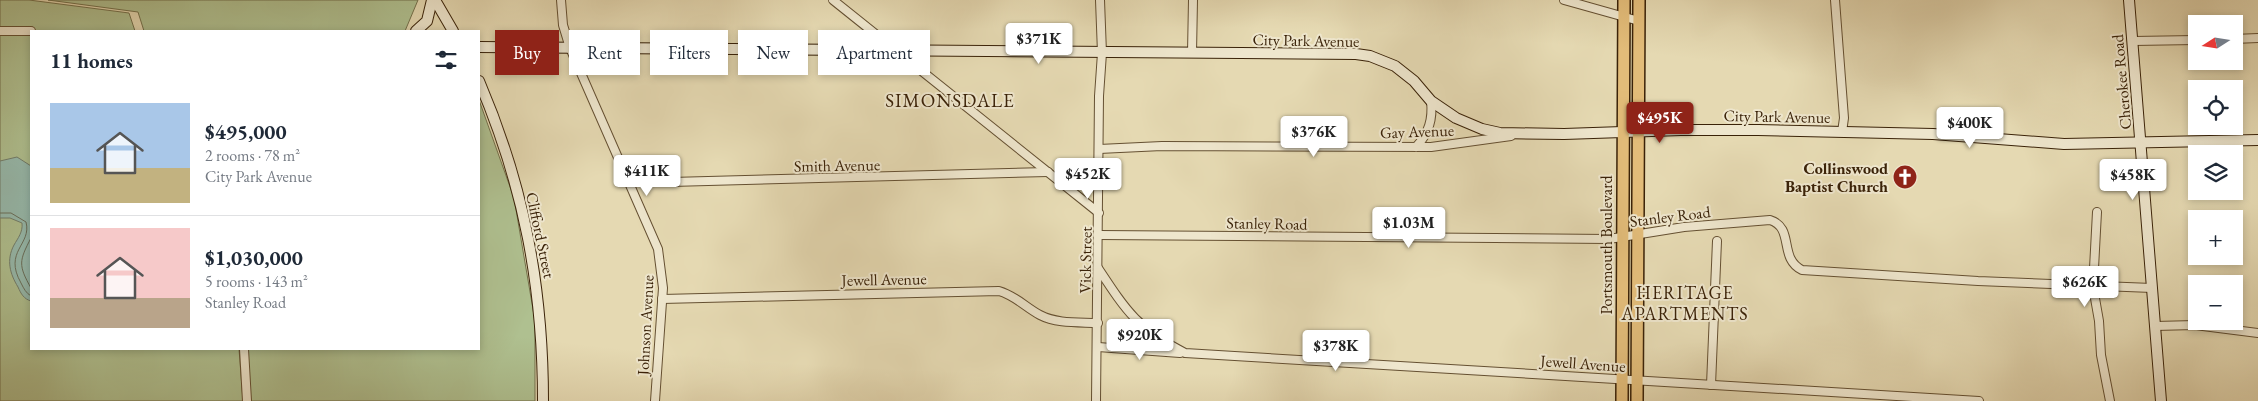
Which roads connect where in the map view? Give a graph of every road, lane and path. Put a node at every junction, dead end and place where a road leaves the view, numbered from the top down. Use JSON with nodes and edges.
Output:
{"nodes":[{"id":1,"x":433,"y":0,"type":"edge"},
{"id":2,"x":561,"y":0,"type":"edge"},
{"id":3,"x":834,"y":0,"type":"edge"},
{"id":4,"x":1100,"y":0,"type":"edge"},
{"id":5,"x":1193,"y":0,"type":"edge"},
{"id":6,"x":1564,"y":0,"type":"edge"},
{"id":7,"x":1624,"y":0,"type":"edge"},
{"id":8,"x":1639,"y":0,"type":"edge"},
{"id":9,"x":1835,"y":0,"type":"edge"},
{"id":10,"x":2129,"y":0,"type":"edge"},
{"id":11,"x":1624,"y":16,"type":"junction"},
{"id":12,"x":1639,"y":21,"type":"junction"},
{"id":13,"x":0,"y":30,"type":"edge"},
{"id":14,"x":417,"y":30,"type":"edge"},
{"id":15,"x":452,"y":30,"type":"edge"},
{"id":16,"x":872,"y":30,"type":"edge"},
{"id":17,"x":30,"y":32,"type":"edge"},
{"id":18,"x":2258,"y":38,"type":"edge"},
{"id":19,"x":2243,"y":39,"type":"edge"},
{"id":20,"x":2188,"y":40,"type":"edge"},
{"id":21,"x":2133,"y":42,"type":"junction"},
{"id":22,"x":569,"y":45,"type":"edge"},
{"id":23,"x":480,"y":47,"type":"edge"},
{"id":24,"x":569,"y":48,"type":"edge"},
{"id":25,"x":640,"y":49,"type":"edge"},
{"id":26,"x":818,"y":50,"type":"edge"},
{"id":27,"x":930,"y":51,"type":"edge"},
{"id":28,"x":1102,"y":53,"type":"junction"},
{"id":29,"x":1192,"y":53,"type":"junction"},
{"id":30,"x":582,"y":75,"type":"edge"},
{"id":31,"x":929,"y":75,"type":"edge"},
{"id":32,"x":480,"y":84,"type":"edge"},
{"id":33,"x":1432,"y":101,"type":"junction"},
{"id":34,"x":1638,"y":132,"type":"junction"},
{"id":35,"x":1842,"y":132,"type":"junction"},
{"id":36,"x":1623,"y":133,"type":"junction"},
{"id":37,"x":1525,"y":134,"type":"junction"},
{"id":38,"x":2258,"y":140,"type":"edge"},
{"id":39,"x":2141,"y":142,"type":"junction"},
{"id":40,"x":1416,"y":146,"type":"junction"},
{"id":41,"x":1099,"y":149,"type":"junction"},
{"id":42,"x":1048,"y":172,"type":"junction"},
{"id":43,"x":627,"y":180,"type":"junction"},
{"id":44,"x":2097,"y":212,"type":"dead end"},
{"id":45,"x":1099,"y":213,"type":"junction"},
{"id":46,"x":1637,"y":233,"type":"junction"},
{"id":47,"x":1099,"y":235,"type":"junction"},
{"id":48,"x":1622,"y":236,"type":"junction"},
{"id":49,"x":1717,"y":241,"type":"dead end"},
{"id":50,"x":1098,"y":268,"type":"junction"},
{"id":51,"x":2093,"y":287,"type":"junction"},
{"id":52,"x":2152,"y":288,"type":"junction"},
{"id":53,"x":662,"y":299,"type":"junction"},
{"id":54,"x":1098,"y":322,"type":"junction"},
{"id":55,"x":2155,"y":326,"type":"junction"},
{"id":56,"x":2258,"y":333,"type":"edge"},
{"id":57,"x":1098,"y":347,"type":"junction"},
{"id":58,"x":244,"y":350,"type":"edge"},
{"id":59,"x":1185,"y":353,"type":"junction"},
{"id":60,"x":1622,"y":379,"type":"junction"},
{"id":61,"x":1637,"y":381,"type":"junction"},
{"id":62,"x":1711,"y":385,"type":"junction"},
{"id":63,"x":247,"y":401,"type":"edge"},
{"id":64,"x":543,"y":401,"type":"edge"},
{"id":65,"x":655,"y":401,"type":"edge"},
{"id":66,"x":1096,"y":401,"type":"edge"},
{"id":67,"x":1622,"y":401,"type":"edge"},
{"id":68,"x":1637,"y":401,"type":"edge"},
{"id":69,"x":1979,"y":401,"type":"edge"},
{"id":70,"x":2110,"y":401,"type":"edge"},
{"id":71,"x":2161,"y":401,"type":"edge"}],
"edges":[{"from":1,"to":14,"type":"street"},
{"from":1,"to":15,"type":"street"},
{"from":2,"to":22,"type":"street","name":"Johnson Avenue"},
{"from":3,"to":16,"type":"street"},
{"from":4,"to":28,"type":"street","name":"Vick Street"},
{"from":5,"to":29,"type":"street"},
{"from":6,"to":11,"type":"street"},
{"from":7,"to":11,"type":"main road","name":"Portsmouth Boulevard"},
{"from":8,"to":12,"type":"main road","name":"Portsmouth Boulevard"},
{"from":9,"to":35,"type":"street"},
{"from":10,"to":21,"type":"street","name":"Cherokee Road"},
{"from":11,"to":12,"type":"street"},
{"from":11,"to":36,"type":"main road","name":"Portsmouth Boulevard"},
{"from":12,"to":34,"type":"main road","name":"Portsmouth Boulevard"},
{"from":13,"to":17,"type":"street"},
{"from":18,"to":19,"type":"street"},
{"from":20,"to":21,"type":"street"},
{"from":21,"to":39,"type":"street","name":"Cherokee Road"},
{"from":23,"to":24,"type":"street","name":"City Park Avenue"},
{"from":25,"to":26,"type":"street","name":"City Park Avenue"},
{"from":27,"to":28,"type":"street","name":"City Park Avenue"},
{"from":28,"to":29,"type":"street","name":"City Park Avenue"},
{"from":28,"to":41,"type":"street","name":"Vick Street"},
{"from":29,"to":33,"type":"street","name":"City Park Avenue"},
{"from":30,"to":43,"type":"street","name":"Johnson Avenue"},
{"from":31,"to":42,"type":"street"},
{"from":32,"to":64,"type":"street","name":"Clifford Street"},
{"from":33,"to":37,"type":"street","name":"City Park Avenue"},
{"from":33,"to":40,"type":"street"},
{"from":34,"to":35,"type":"street","name":"City Park Avenue"},
{"from":34,"to":36,"type":"street","name":"City Park Avenue"},
{"from":34,"to":46,"type":"main road","name":"Portsmouth Boulevard"},
{"from":35,"to":39,"type":"street","name":"City Park Avenue"},
{"from":36,"to":37,"type":"street","name":"City Park Avenue"},
{"from":36,"to":48,"type":"main road","name":"Portsmouth Boulevard"},
{"from":37,"to":40,"type":"street","name":"Gay Avenue"},
{"from":38,"to":39,"type":"street","name":"City Park Avenue"},
{"from":39,"to":52,"type":"street","name":"Cherokee Road"},
{"from":40,"to":41,"type":"street","name":"Gay Avenue"},
{"from":41,"to":45,"type":"street","name":"Vick Street"},
{"from":42,"to":43,"type":"street","name":"Smith Avenue"},
{"from":42,"to":45,"type":"street"},
{"from":43,"to":53,"type":"street","name":"Johnson Avenue"},
{"from":44,"to":51,"type":"street"},
{"from":45,"to":47,"type":"street","name":"Vick Street"},
{"from":46,"to":48,"type":"street","name":"Stanley Road"},
{"from":46,"to":51,"type":"street","name":"Stanley Road"},
{"from":46,"to":61,"type":"main road","name":"Portsmouth Boulevard"},
{"from":47,"to":48,"type":"street","name":"Stanley Road"},
{"from":47,"to":50,"type":"street","name":"Vick Street"},
{"from":48,"to":60,"type":"main road","name":"Portsmouth Boulevard"},
{"from":49,"to":62,"type":"street"},
{"from":50,"to":54,"type":"street","name":"Vick Street"},
{"from":50,"to":59,"type":"street","name":"Jewell Avenue"},
{"from":51,"to":52,"type":"street","name":"Stanley Road"},
{"from":51,"to":70,"type":"street"},
{"from":52,"to":55,"type":"street","name":"Cherokee Road"},
{"from":53,"to":54,"type":"street","name":"Jewell Avenue"},
{"from":53,"to":65,"type":"street","name":"Johnson Avenue"},
{"from":54,"to":57,"type":"street","name":"Vick Street"},
{"from":55,"to":56,"type":"street"},
{"from":55,"to":71,"type":"street","name":"Cherokee Road"},
{"from":57,"to":59,"type":"street","name":"Jewell Avenue"},
{"from":57,"to":66,"type":"street","name":"Vick Street"},
{"from":58,"to":63,"type":"street"},
{"from":59,"to":60,"type":"street","name":"Jewell Avenue"},
{"from":60,"to":61,"type":"street","name":"Jewell Avenue"},
{"from":60,"to":67,"type":"main road","name":"Portsmouth Boulevard"},
{"from":61,"to":62,"type":"street","name":"Jewell Avenue"},
{"from":61,"to":68,"type":"main road","name":"Portsmouth Boulevard"},
{"from":62,"to":69,"type":"street","name":"Jewell Avenue"}]}
